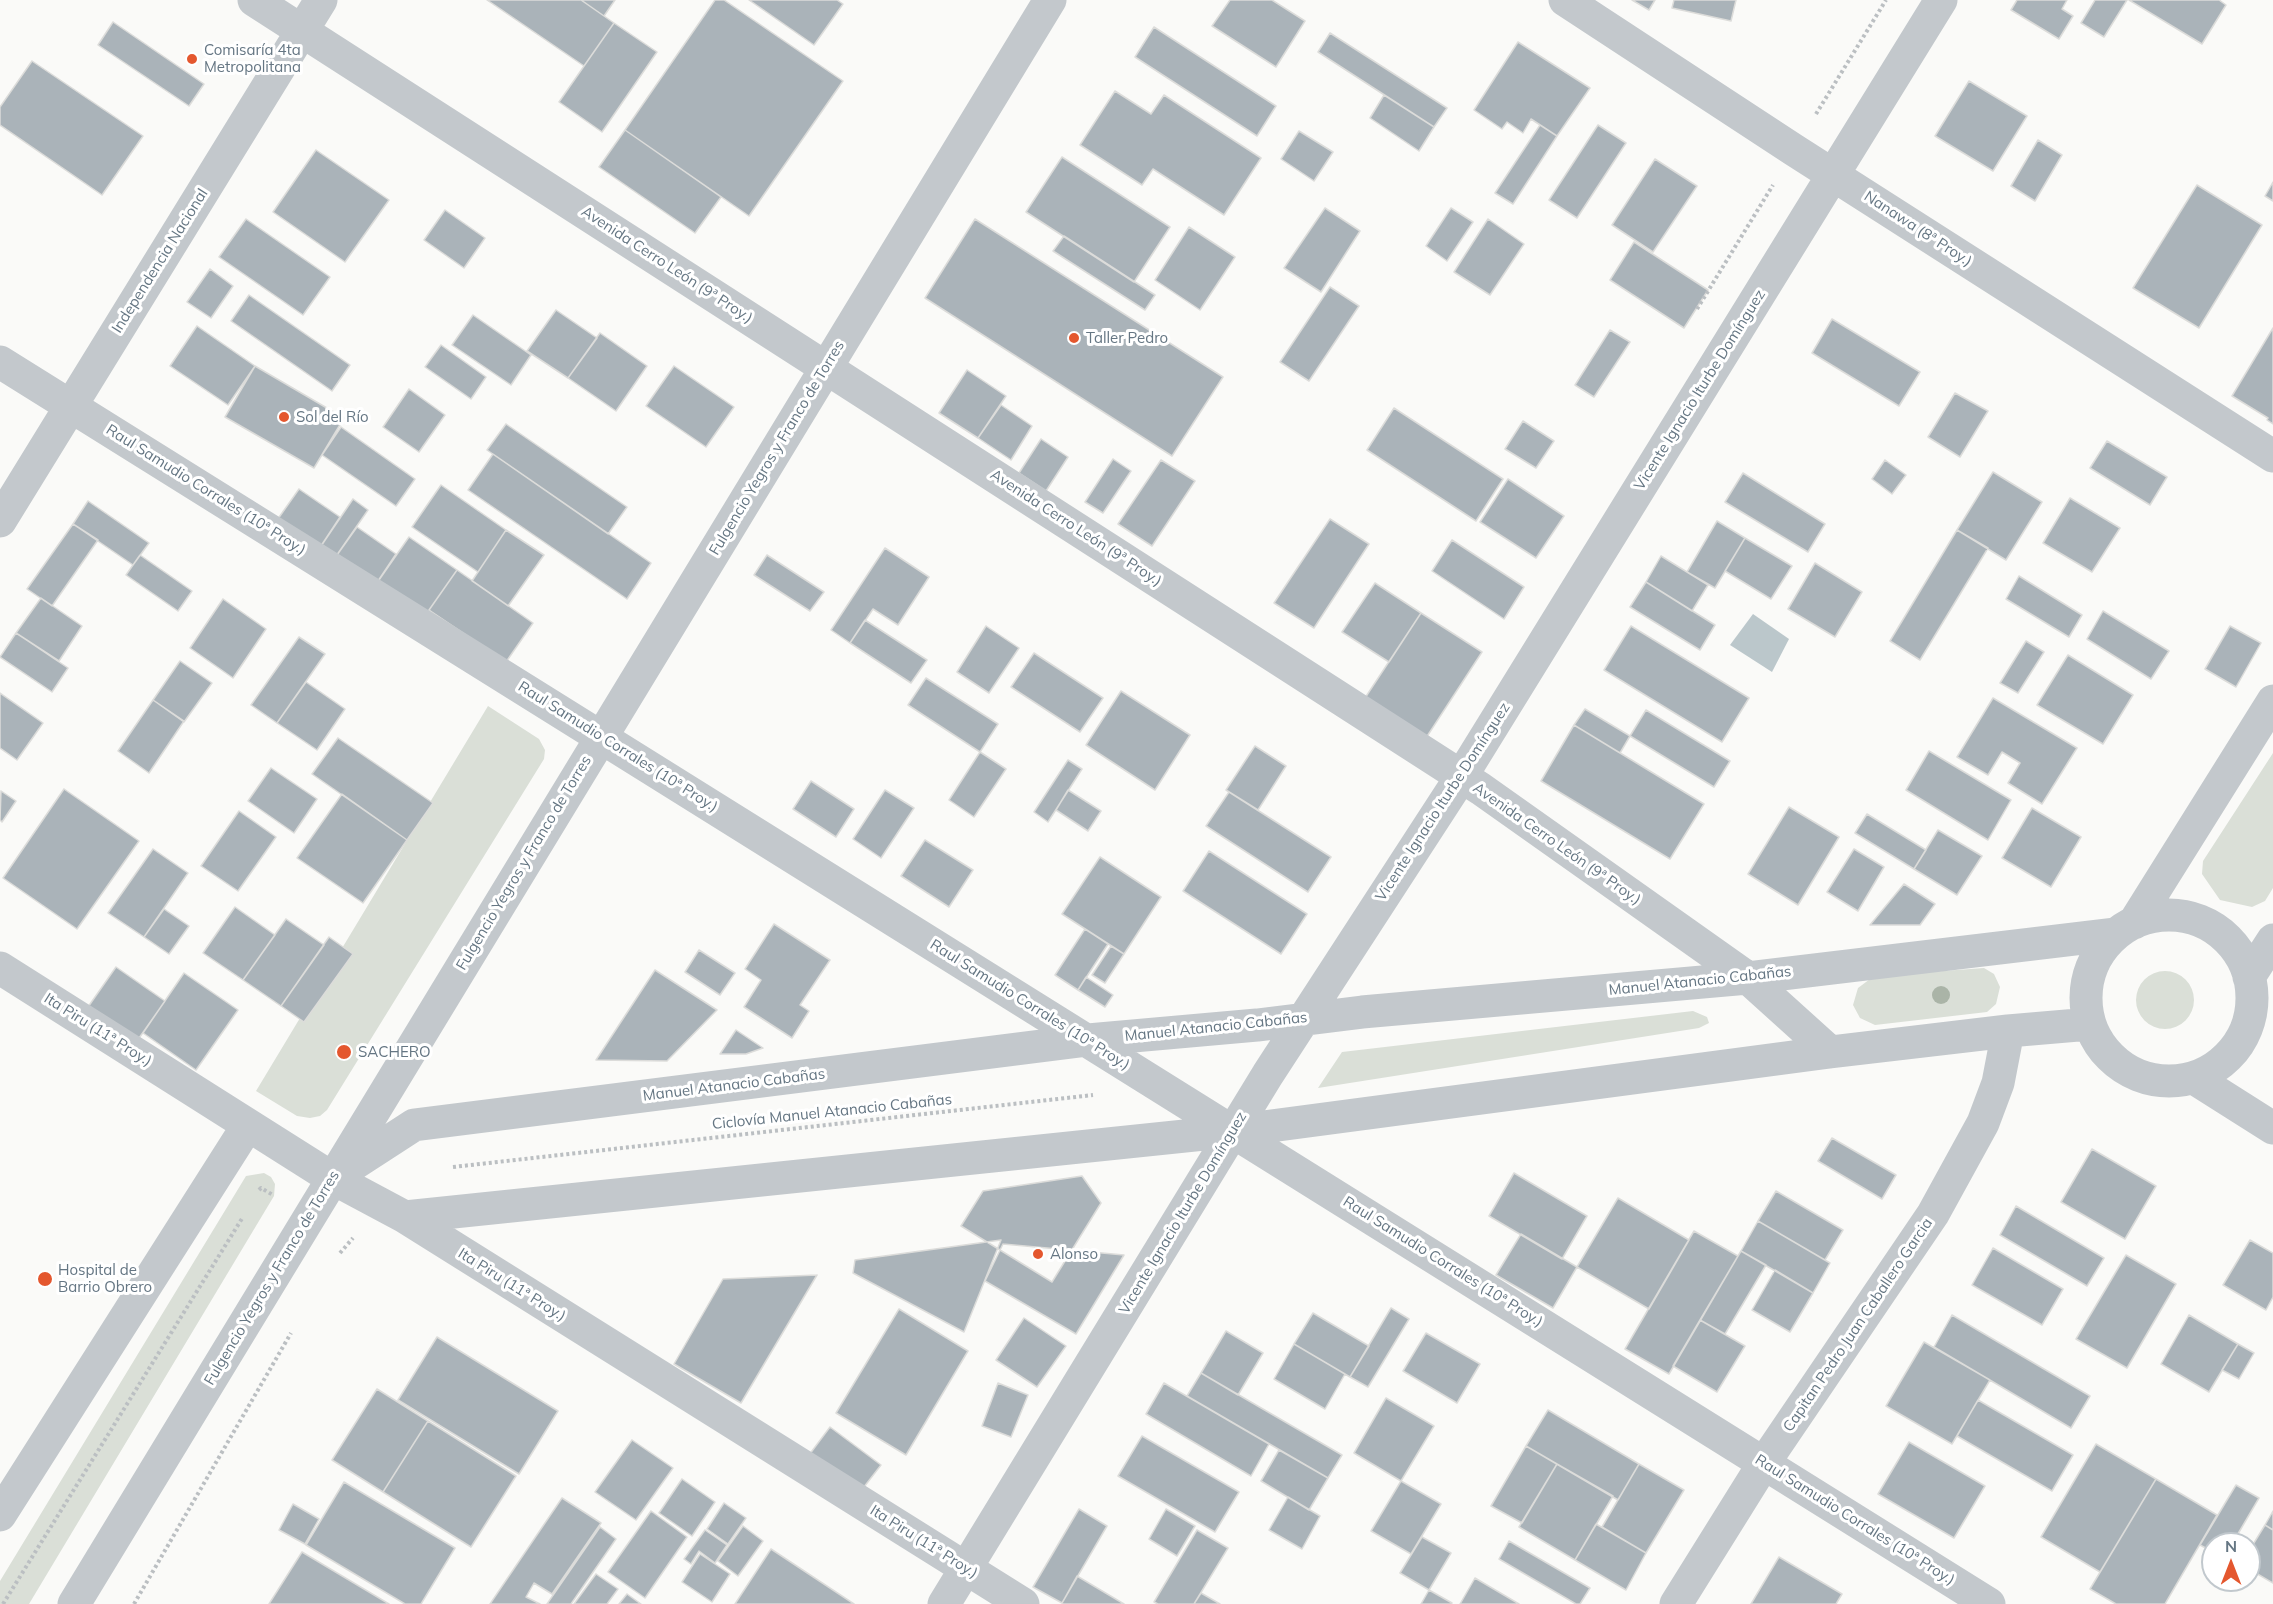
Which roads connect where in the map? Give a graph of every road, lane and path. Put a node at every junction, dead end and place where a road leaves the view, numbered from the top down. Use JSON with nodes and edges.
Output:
{"nodes":[{"id":1,"x":254,"y":0,"type":"edge"},
{"id":2,"x":321,"y":0,"type":"edge"},
{"id":3,"x":1050,"y":0,"type":"edge"},
{"id":4,"x":1565,"y":0,"type":"edge"},
{"id":5,"x":1941,"y":0,"type":"edge"},
{"id":6,"x":302,"y":30,"type":"junction"},
{"id":7,"x":1834,"y":174,"type":"junction"},
{"id":8,"x":0,"y":362,"type":"edge"},
{"id":9,"x":827,"y":367,"type":"junction"},
{"id":10,"x":71,"y":406,"type":"junction"},
{"id":11,"x":2273,"y":456,"type":"edge"},
{"id":12,"x":0,"y":521,"type":"edge"},
{"id":13,"x":2273,"y":701,"type":"edge"},
{"id":14,"x":601,"y":737,"type":"junction"},
{"id":15,"x":1461,"y":777,"type":"junction"},
{"id":16,"x":2125,"y":928,"type":"junction"},
{"id":17,"x":2273,"y":939,"type":"edge"},
{"id":18,"x":0,"y":968,"type":"edge"},
{"id":19,"x":1748,"y":978,"type":"junction"},
{"id":20,"x":2258,"y":988,"type":"edge"},
{"id":21,"x":1304,"y":1018,"type":"junction"},
{"id":22,"x":2090,"y":1024,"type":"junction"},
{"id":23,"x":2008,"y":1031,"type":"junction"},
{"id":24,"x":1088,"y":1041,"type":"junction"},
{"id":25,"x":1830,"y":1052,"type":"junction"},
{"id":26,"x":2194,"y":1078,"type":"junction"},
{"id":27,"x":1163,"y":1087,"type":"junction"},
{"id":28,"x":248,"y":1125,"type":"junction"},
{"id":29,"x":2273,"y":1128,"type":"edge"},
{"id":30,"x":1233,"y":1131,"type":"junction"},
{"id":31,"x":445,"y":1168,"type":"dead end"},
{"id":32,"x":333,"y":1178,"type":"junction"},
{"id":33,"x":261,"y":1188,"type":"dead end"},
{"id":34,"x":254,"y":1198,"type":"dead end"},
{"id":35,"x":248,"y":1209,"type":"dead end"},
{"id":36,"x":398,"y":1214,"type":"junction"},
{"id":37,"x":334,"y":1260,"type":"dead end"},
{"id":38,"x":293,"y":1331,"type":"dead end"},
{"id":39,"x":1764,"y":1463,"type":"junction"},
{"id":40,"x":0,"y":1515,"type":"edge"},
{"id":41,"x":966,"y":1568,"type":"junction"},
{"id":42,"x":3,"y":1604,"type":"edge"},
{"id":43,"x":74,"y":1604,"type":"edge"},
{"id":44,"x":134,"y":1604,"type":"edge"},
{"id":45,"x":944,"y":1604,"type":"edge"},
{"id":46,"x":1023,"y":1604,"type":"edge"},
{"id":47,"x":1676,"y":1604,"type":"edge"},
{"id":48,"x":1989,"y":1604,"type":"edge"}],
"edges":[{"from":1,"to":6,"type":"street","name":"Avenida Cerro León (9ª Proy.)"},
{"from":2,"to":6,"type":"street","name":"Independencia Nacional"},
{"from":3,"to":9,"type":"street","name":"Fulgencio Yegros y Franco de Torres"},
{"from":4,"to":7,"type":"street","name":"Nanawa (8ª Proy.)"},
{"from":5,"to":7,"type":"street","name":"Vicente Ignacio Iturbe Domínguez"},
{"from":6,"to":9,"type":"street","name":"Avenida Cerro León (9ª Proy.)"},
{"from":6,"to":10,"type":"street","name":"Independencia Nacional"},
{"from":7,"to":11,"type":"street","name":"Nanawa (8ª Proy.)"},
{"from":7,"to":15,"type":"street","name":"Vicente Ignacio Iturbe Domínguez"},
{"from":8,"to":10,"type":"street","name":"Raul Samudio Corrales (10ª Proy.)"},
{"from":9,"to":14,"type":"street","name":"Fulgencio Yegros y Franco de Torres"},
{"from":9,"to":15,"type":"street","name":"Avenida Cerro León (9ª Proy.)"},
{"from":10,"to":12,"type":"street","name":"Independencia Nacional"},
{"from":10,"to":14,"type":"street","name":"Raul Samudio Corrales (10ª Proy.)"},
{"from":13,"to":16,"type":"street"},
{"from":14,"to":24,"type":"street","name":"Raul Samudio Corrales (10ª Proy.)"},
{"from":14,"to":32,"type":"street","name":"Fulgencio Yegros y Franco de Torres"},
{"from":15,"to":19,"type":"street","name":"Avenida Cerro León (9ª Proy.)"},
{"from":15,"to":21,"type":"street","name":"Vicente Ignacio Iturbe Domínguez"},
{"from":16,"to":19,"type":"street","name":"Manuel Atanacio Cabañas"},
{"from":16,"to":20,"type":"street"},
{"from":16,"to":22,"type":"street"},
{"from":17,"to":20,"type":"street"},
{"from":18,"to":28,"type":"street","name":"Ita Piru (11ª Proy.)"},
{"from":19,"to":21,"type":"street","name":"Manuel Atanacio Cabañas"},
{"from":19,"to":25,"type":"street","name":"Avenida Cerro León (9ª Proy.)"},
{"from":20,"to":26,"type":"street"},
{"from":21,"to":24,"type":"street","name":"Manuel Atanacio Cabañas"},
{"from":21,"to":30,"type":"street","name":"Vicente Ignacio Iturbe Domínguez"},
{"from":22,"to":23,"type":"street"},
{"from":22,"to":26,"type":"street"},
{"from":23,"to":25,"type":"street"},
{"from":23,"to":39,"type":"street","name":"Capitan Pedro Juan Caballero Garcia"},
{"from":24,"to":27,"type":"street","name":"Raul Samudio Corrales (10ª Proy.)"},
{"from":24,"to":32,"type":"street","name":"Manuel Atanacio Cabañas"},
{"from":25,"to":30,"type":"street"},
{"from":26,"to":29,"type":"street"},
{"from":27,"to":30,"type":"street","name":"Raul Samudio Corrales (10ª Proy.)"},
{"from":27,"to":31,"type":"path","name":"Ciclovía Manuel Atanacio Cabañas"},
{"from":28,"to":32,"type":"street","name":"Ita Piru (11ª Proy.)"},
{"from":28,"to":40,"type":"street"},
{"from":30,"to":36,"type":"street"},
{"from":30,"to":39,"type":"street","name":"Raul Samudio Corrales (10ª Proy.)"},
{"from":30,"to":41,"type":"street","name":"Vicente Ignacio Iturbe Domínguez"},
{"from":32,"to":36,"type":"street","name":"Ita Piru (11ª Proy.)"},
{"from":32,"to":43,"type":"street","name":"Fulgencio Yegros y Franco de Torres"},
{"from":33,"to":34,"type":"path"},
{"from":35,"to":42,"type":"path"},
{"from":36,"to":37,"type":"path"},
{"from":36,"to":41,"type":"street","name":"Ita Piru (11ª Proy.)"},
{"from":38,"to":44,"type":"path"},
{"from":39,"to":47,"type":"street","name":"Capitan Pedro Juan Caballero Garcia"},
{"from":39,"to":48,"type":"street","name":"Raul Samudio Corrales (10ª Proy.)"},
{"from":41,"to":45,"type":"street","name":"Vicente Ignacio Iturbe Domínguez"},
{"from":41,"to":46,"type":"street","name":"Ita Piru (11ª Proy.)"}]}
